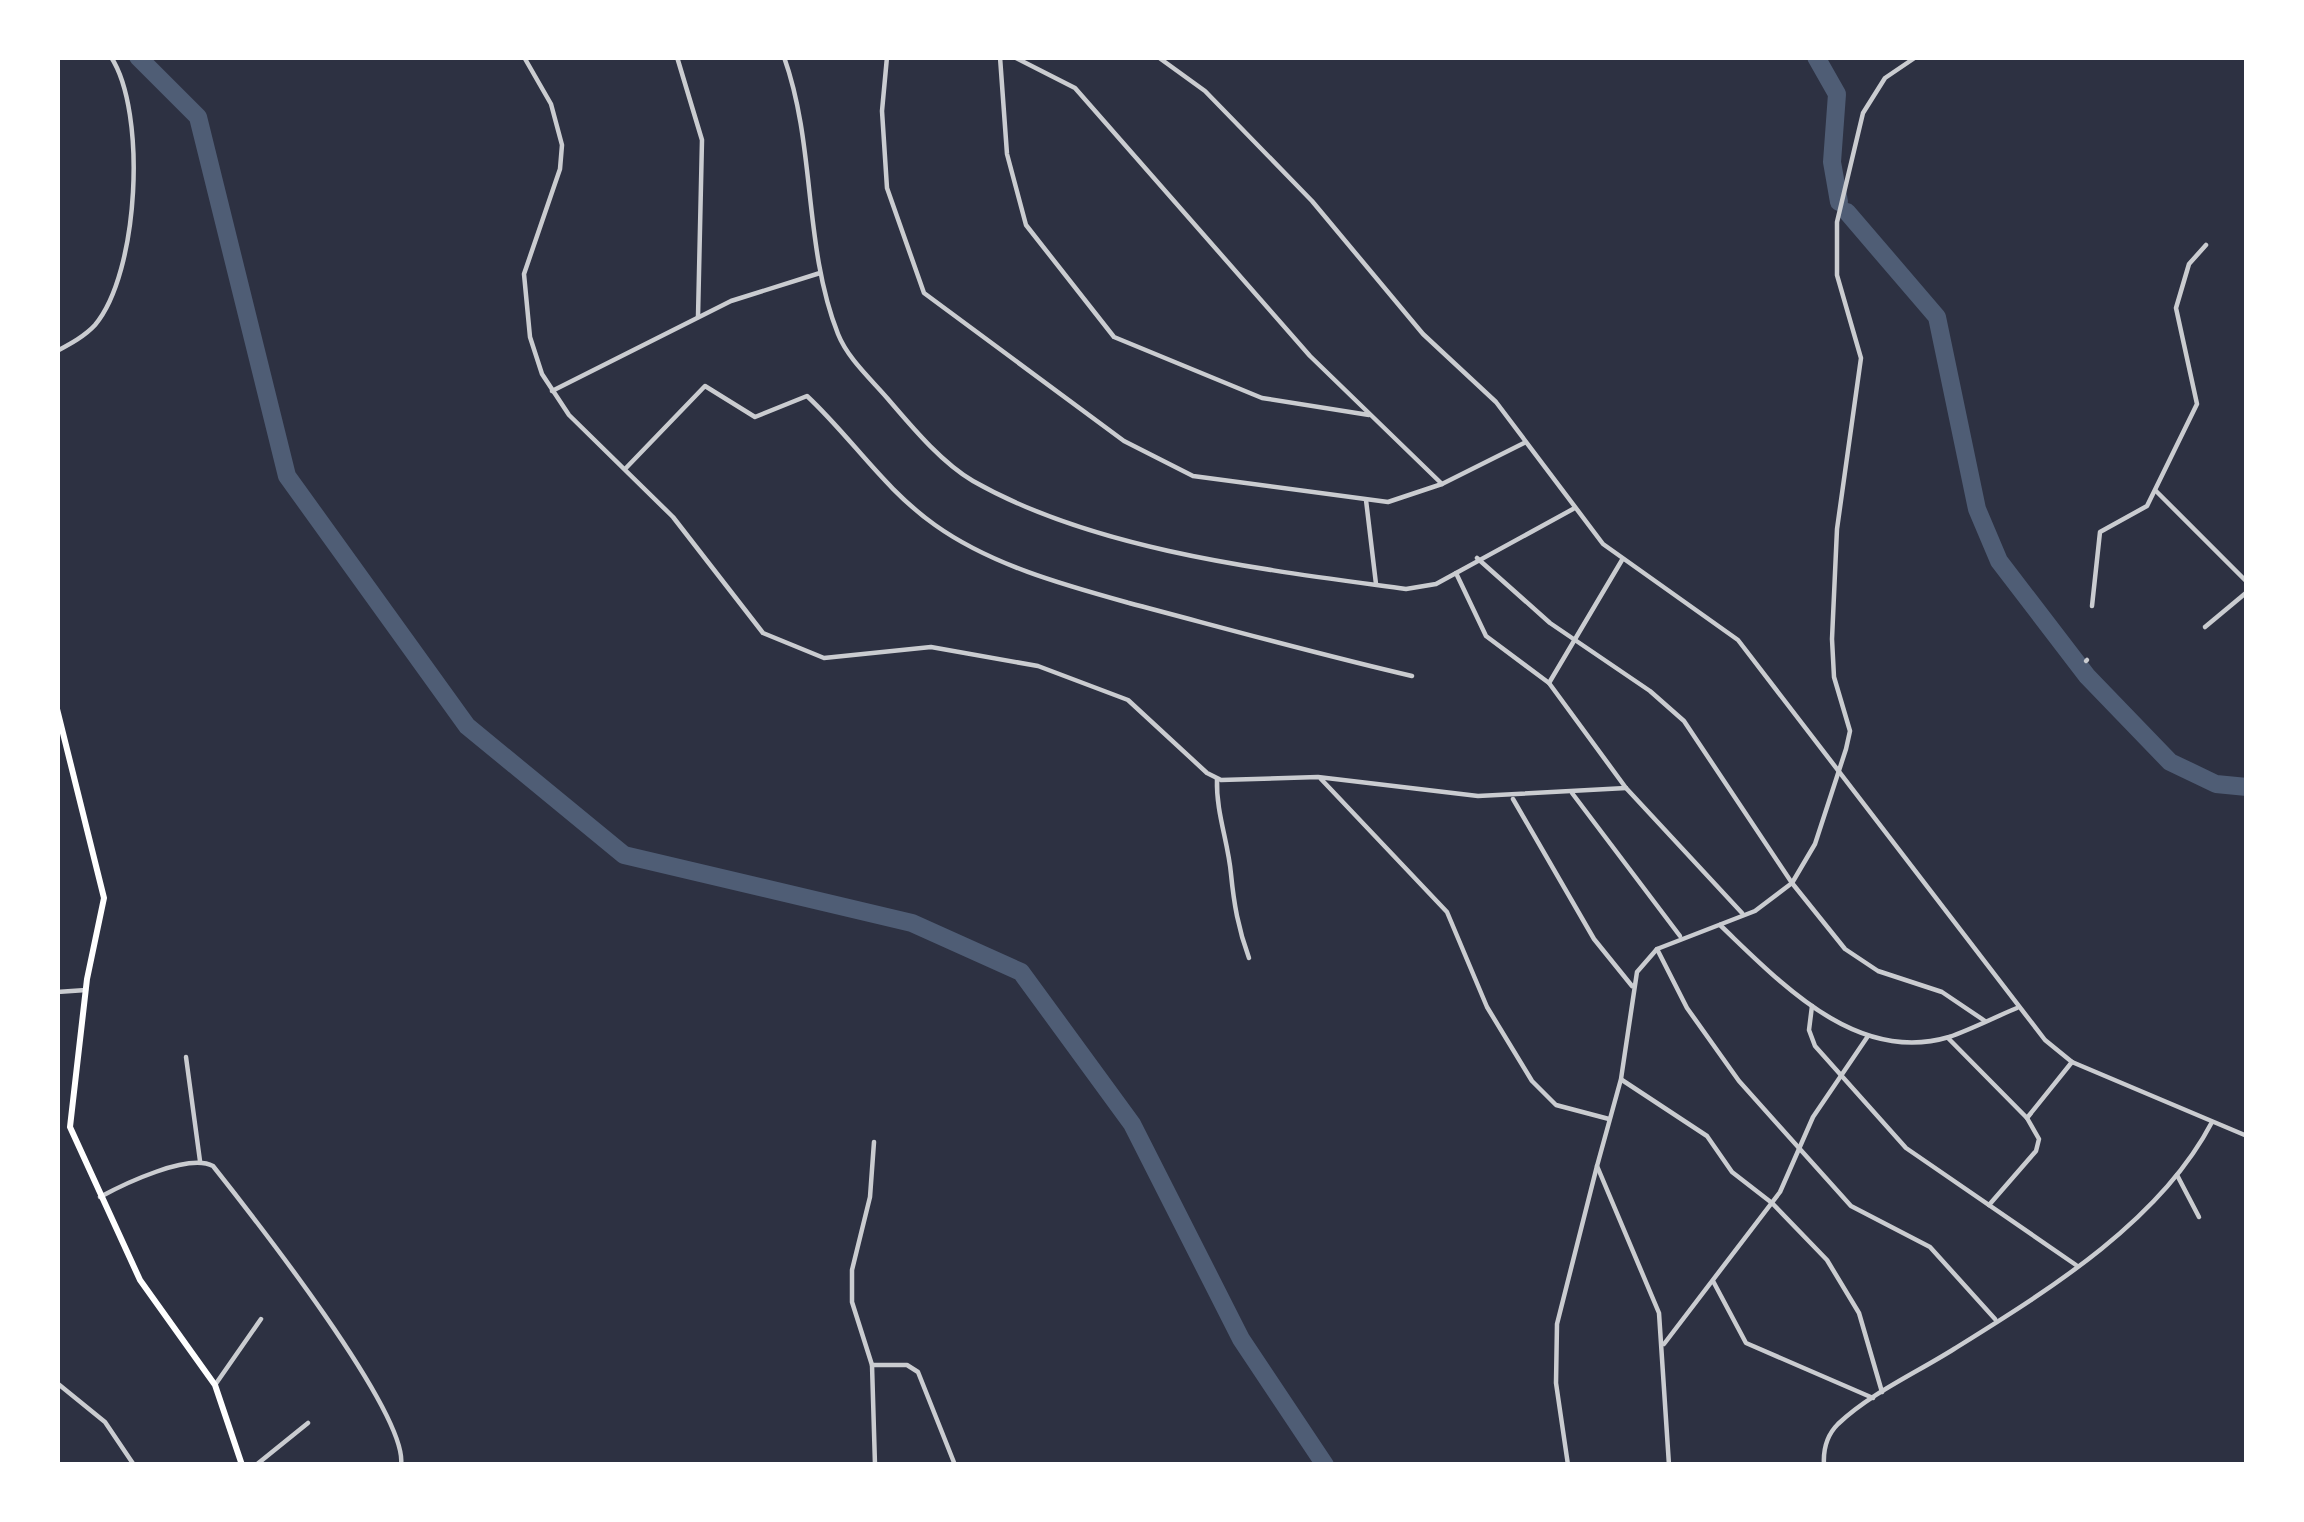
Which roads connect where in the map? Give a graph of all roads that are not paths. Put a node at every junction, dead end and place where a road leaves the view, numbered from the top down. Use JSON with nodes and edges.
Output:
{"nodes":[{"id":1,"x":111,"y":57,"type":"edge"},
{"id":2,"x":524,"y":57,"type":"edge"},
{"id":3,"x":677,"y":57,"type":"edge"},
{"id":4,"x":784,"y":57,"type":"edge"},
{"id":5,"x":887,"y":57,"type":"edge"},
{"id":6,"x":1000,"y":57,"type":"edge"},
{"id":7,"x":1014,"y":57,"type":"edge"},
{"id":8,"x":1158,"y":57,"type":"edge"},
{"id":9,"x":1916,"y":57,"type":"edge"},
{"id":10,"x":2206,"y":245,"type":"dead end"},
{"id":11,"x":820,"y":273,"type":"junction"},
{"id":12,"x":698,"y":318,"type":"junction"},
{"id":13,"x":57,"y":351,"type":"edge"},
{"id":14,"x":552,"y":391,"type":"junction"},
{"id":15,"x":1373,"y":415,"type":"junction"},
{"id":16,"x":1524,"y":442,"type":"junction"},
{"id":17,"x":626,"y":468,"type":"junction"},
{"id":18,"x":1442,"y":484,"type":"junction"},
{"id":19,"x":2156,"y":491,"type":"junction"},
{"id":20,"x":1366,"y":500,"type":"junction"},
{"id":21,"x":1573,"y":509,"type":"junction"},
{"id":22,"x":1477,"y":558,"type":"junction"},
{"id":23,"x":1622,"y":560,"type":"junction"},
{"id":24,"x":1456,"y":572,"type":"junction"},
{"id":25,"x":2247,"y":582,"type":"edge"},
{"id":26,"x":1376,"y":585,"type":"junction"},
{"id":27,"x":2247,"y":592,"type":"edge"},
{"id":28,"x":2092,"y":606,"type":"dead end"},
{"id":29,"x":2205,"y":627,"type":"dead end"},
{"id":30,"x":1575,"y":637,"type":"junction"},
{"id":31,"x":1412,"y":676,"type":"dead end"},
{"id":32,"x":1549,"y":683,"type":"junction"},
{"id":33,"x":57,"y":709,"type":"edge"},
{"id":34,"x":1836,"y":772,"type":"junction"},
{"id":35,"x":1318,"y":777,"type":"junction"},
{"id":36,"x":1217,"y":779,"type":"junction"},
{"id":37,"x":1626,"y":788,"type":"junction"},
{"id":38,"x":1573,"y":793,"type":"junction"},
{"id":39,"x":1511,"y":796,"type":"junction"},
{"id":40,"x":1792,"y":883,"type":"junction"},
{"id":41,"x":1743,"y":914,"type":"junction"},
{"id":42,"x":1718,"y":922,"type":"junction"},
{"id":43,"x":1680,"y":936,"type":"junction"},
{"id":44,"x":1657,"y":949,"type":"junction"},
{"id":45,"x":1250,"y":958,"type":"dead end"},
{"id":46,"x":1632,"y":986,"type":"junction"},
{"id":47,"x":86,"y":990,"type":"junction"},
{"id":48,"x":57,"y":992,"type":"edge"},
{"id":49,"x":1812,"y":1006,"type":"junction"},
{"id":50,"x":2017,"y":1008,"type":"junction"},
{"id":51,"x":1985,"y":1021,"type":"junction"},
{"id":52,"x":1868,"y":1036,"type":"junction"},
{"id":53,"x":1947,"y":1037,"type":"junction"},
{"id":54,"x":186,"y":1057,"type":"dead end"},
{"id":55,"x":2072,"y":1062,"type":"junction"},
{"id":56,"x":1840,"y":1077,"type":"junction"},
{"id":57,"x":1621,"y":1079,"type":"junction"},
{"id":58,"x":2026,"y":1118,"type":"junction"},
{"id":59,"x":1609,"y":1119,"type":"junction"},
{"id":60,"x":2212,"y":1122,"type":"junction"},
{"id":61,"x":2247,"y":1136,"type":"edge"},
{"id":62,"x":874,"y":1142,"type":"dead end"},
{"id":63,"x":1799,"y":1142,"type":"junction"},
{"id":64,"x":200,"y":1161,"type":"junction"},
{"id":65,"x":1597,"y":1166,"type":"junction"},
{"id":66,"x":2177,"y":1175,"type":"junction"},
{"id":67,"x":100,"y":1197,"type":"junction"},
{"id":68,"x":1772,"y":1203,"type":"junction"},
{"id":69,"x":1989,"y":1205,"type":"junction"},
{"id":70,"x":2199,"y":1217,"type":"dead end"},
{"id":71,"x":2076,"y":1265,"type":"junction"},
{"id":72,"x":1712,"y":1278,"type":"junction"},
{"id":73,"x":262,"y":1319,"type":"dead end"},
{"id":74,"x":1996,"y":1320,"type":"junction"},
{"id":75,"x":1664,"y":1344,"type":"junction"},
{"id":76,"x":872,"y":1365,"type":"junction"},
{"id":77,"x":57,"y":1383,"type":"edge"},
{"id":78,"x":215,"y":1385,"type":"junction"},
{"id":79,"x":1882,"y":1392,"type":"junction"},
{"id":80,"x":1873,"y":1398,"type":"junction"},
{"id":81,"x":308,"y":1423,"type":"dead end"},
{"id":82,"x":134,"y":1465,"type":"edge"},
{"id":83,"x":242,"y":1465,"type":"edge"},
{"id":84,"x":256,"y":1465,"type":"edge"},
{"id":85,"x":401,"y":1465,"type":"edge"},
{"id":86,"x":875,"y":1465,"type":"edge"},
{"id":87,"x":955,"y":1465,"type":"edge"},
{"id":88,"x":1568,"y":1465,"type":"edge"},
{"id":89,"x":1669,"y":1465,"type":"edge"},
{"id":90,"x":1824,"y":1465,"type":"edge"}],
"edges":[{"from":1,"to":13,"type":"street"},
{"from":2,"to":14,"type":"street"},
{"from":3,"to":12,"type":"street"},
{"from":4,"to":11,"type":"street"},
{"from":5,"to":20,"type":"street"},
{"from":6,"to":15,"type":"street"},
{"from":7,"to":15,"type":"street"},
{"from":8,"to":16,"type":"street"},
{"from":9,"to":34,"type":"street"},
{"from":10,"to":19,"type":"street"},
{"from":11,"to":12,"type":"street"},
{"from":11,"to":26,"type":"street"},
{"from":12,"to":14,"type":"street"},
{"from":14,"to":17,"type":"street"},
{"from":15,"to":18,"type":"street"},
{"from":16,"to":18,"type":"street"},
{"from":16,"to":21,"type":"street"},
{"from":17,"to":31,"type":"street"},
{"from":17,"to":36,"type":"street"},
{"from":18,"to":20,"type":"street"},
{"from":19,"to":25,"type":"street"},
{"from":19,"to":28,"type":"street"},
{"from":20,"to":26,"type":"street"},
{"from":21,"to":22,"type":"street"},
{"from":21,"to":23,"type":"street"},
{"from":22,"to":24,"type":"street"},
{"from":22,"to":30,"type":"street"},
{"from":23,"to":30,"type":"street"},
{"from":23,"to":34,"type":"street"},
{"from":24,"to":26,"type":"street"},
{"from":24,"to":32,"type":"street"},
{"from":27,"to":29,"type":"street"},
{"from":30,"to":32,"type":"street"},
{"from":30,"to":40,"type":"street"},
{"from":32,"to":37,"type":"street"},
{"from":33,"to":47,"type":"main road"},
{"from":34,"to":40,"type":"street"},
{"from":34,"to":50,"type":"street"},
{"from":35,"to":36,"type":"street"},
{"from":35,"to":39,"type":"street"},
{"from":35,"to":59,"type":"street"},
{"from":36,"to":45,"type":"street"},
{"from":37,"to":38,"type":"street"},
{"from":37,"to":41,"type":"street"},
{"from":38,"to":39,"type":"street"},
{"from":38,"to":43,"type":"street"},
{"from":39,"to":46,"type":"street"},
{"from":40,"to":41,"type":"street"},
{"from":40,"to":51,"type":"street"},
{"from":41,"to":42,"type":"street"},
{"from":42,"to":43,"type":"street"},
{"from":42,"to":49,"type":"street"},
{"from":43,"to":44,"type":"street"},
{"from":44,"to":46,"type":"street"},
{"from":44,"to":63,"type":"street"},
{"from":46,"to":57,"type":"street"},
{"from":47,"to":48,"type":"street"},
{"from":47,"to":67,"type":"main road"},
{"from":49,"to":52,"type":"street"},
{"from":49,"to":56,"type":"street"},
{"from":50,"to":51,"type":"street"},
{"from":50,"to":55,"type":"street"},
{"from":51,"to":53,"type":"street"},
{"from":52,"to":53,"type":"street"},
{"from":52,"to":56,"type":"street"},
{"from":53,"to":58,"type":"street"},
{"from":54,"to":64,"type":"street"},
{"from":55,"to":58,"type":"street"},
{"from":55,"to":60,"type":"street"},
{"from":56,"to":63,"type":"street"},
{"from":56,"to":69,"type":"street"},
{"from":57,"to":59,"type":"street"},
{"from":57,"to":68,"type":"street"},
{"from":58,"to":69,"type":"street"},
{"from":59,"to":65,"type":"street"},
{"from":60,"to":61,"type":"street"},
{"from":60,"to":66,"type":"street"},
{"from":62,"to":76,"type":"street"},
{"from":63,"to":68,"type":"street"},
{"from":63,"to":74,"type":"street"},
{"from":64,"to":67,"type":"street"},
{"from":64,"to":85,"type":"street"},
{"from":65,"to":75,"type":"street"},
{"from":65,"to":88,"type":"street"},
{"from":66,"to":70,"type":"street"},
{"from":66,"to":71,"type":"street"},
{"from":67,"to":78,"type":"main road"},
{"from":68,"to":72,"type":"street"},
{"from":68,"to":79,"type":"street"},
{"from":69,"to":71,"type":"street"},
{"from":71,"to":74,"type":"street"},
{"from":72,"to":75,"type":"street"},
{"from":72,"to":80,"type":"street"},
{"from":73,"to":78,"type":"street"},
{"from":74,"to":79,"type":"street"},
{"from":75,"to":89,"type":"street"},
{"from":76,"to":86,"type":"street"},
{"from":76,"to":87,"type":"street"},
{"from":77,"to":82,"type":"street"},
{"from":78,"to":83,"type":"main road"},
{"from":79,"to":80,"type":"street"},
{"from":80,"to":90,"type":"street"},
{"from":81,"to":84,"type":"street"}]}
